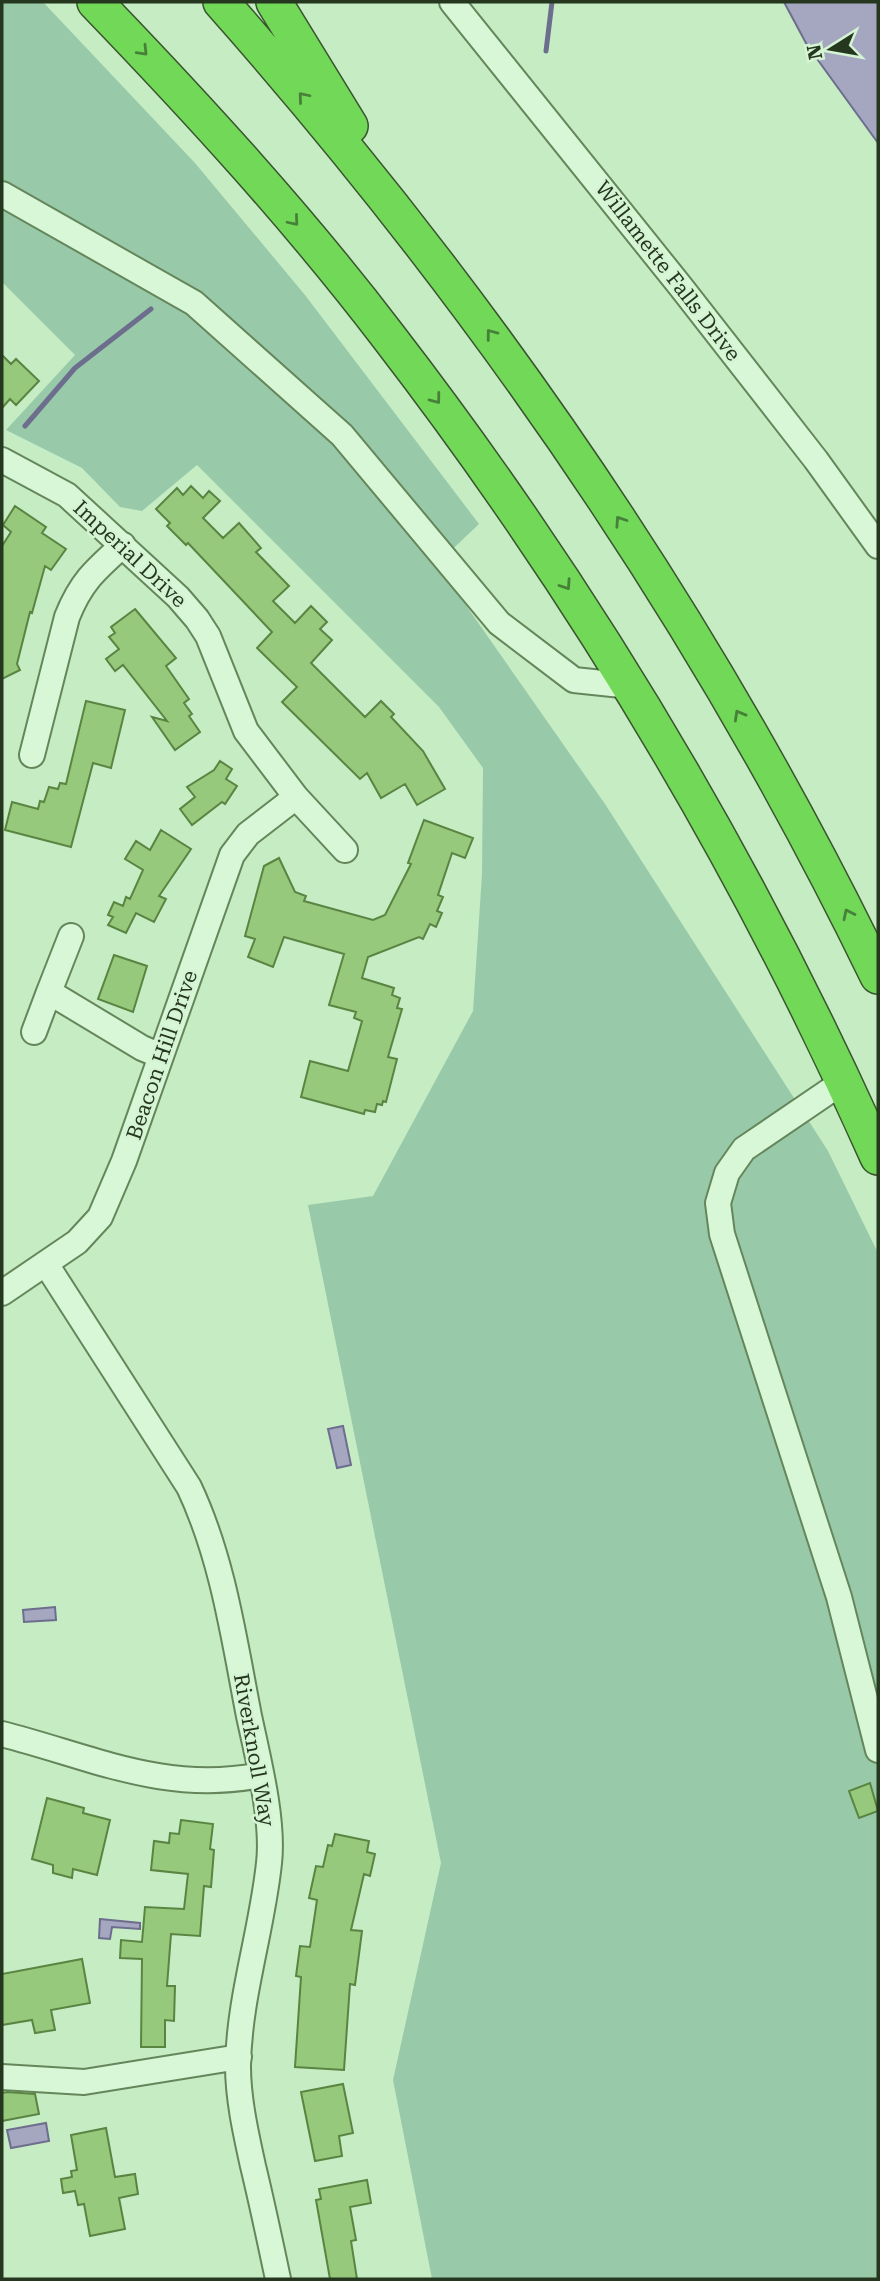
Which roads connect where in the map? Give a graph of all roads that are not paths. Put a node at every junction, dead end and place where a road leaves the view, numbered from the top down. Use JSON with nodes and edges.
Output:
{"nodes":[{"id":1,"x":96,"y":2,"type":"edge"},
{"id":2,"x":220,"y":2,"type":"edge"},
{"id":3,"x":274,"y":2,"type":"edge"},
{"id":4,"x":452,"y":2,"type":"edge"},
{"id":5,"x":2,"y":194,"type":"edge"},
{"id":6,"x":424,"y":245,"type":"junction"},
{"id":7,"x":2,"y":460,"type":"edge"},
{"id":8,"x":123,"y":545,"type":"junction"},
{"id":9,"x":878,"y":546,"type":"edge"},
{"id":10,"x":631,"y":686,"type":"junction"},
{"id":11,"x":33,"y":755,"type":"dead end"},
{"id":12,"x":296,"y":796,"type":"junction"},
{"id":13,"x":345,"y":850,"type":"dead end"},
{"id":14,"x":71,"y":936,"type":"dead end"},
{"id":15,"x":878,"y":976,"type":"edge"},
{"id":16,"x":48,"y":992,"type":"junction"},
{"id":17,"x":34,"y":1032,"type":"dead end"},
{"id":18,"x":161,"y":1056,"type":"junction"},
{"id":19,"x":844,"y":1081,"type":"junction"},
{"id":20,"x":878,"y":1157,"type":"edge"},
{"id":21,"x":46,"y":1264,"type":"junction"},
{"id":22,"x":2,"y":1293,"type":"edge"},
{"id":23,"x":2,"y":1734,"type":"edge"},
{"id":24,"x":878,"y":1750,"type":"edge"},
{"id":25,"x":261,"y":1775,"type":"junction"},
{"id":26,"x":239,"y":2057,"type":"junction"},
{"id":27,"x":2,"y":2077,"type":"edge"},
{"id":28,"x":278,"y":2279,"type":"edge"}],
"edges":[{"from":1,"to":10,"type":"highway","one_way":true},
{"from":6,"to":2,"type":"highway","one_way":true},
{"from":3,"to":6,"type":"highway"},
{"from":4,"to":9,"type":"street","name":"Willamette Falls Drive"},
{"from":5,"to":10,"type":"street"},
{"from":15,"to":6,"type":"highway","one_way":true},
{"from":7,"to":8,"type":"street","name":"Imperial Drive"},
{"from":8,"to":11,"type":"street"},
{"from":8,"to":12,"type":"street","name":"Imperial Drive"},
{"from":10,"to":19,"type":"highway"},
{"from":12,"to":13,"type":"street","name":"Imperial Drive"},
{"from":12,"to":18,"type":"street","name":"Beacon Hill Drive"},
{"from":14,"to":16,"type":"street"},
{"from":16,"to":17,"type":"street"},
{"from":16,"to":18,"type":"street"},
{"from":18,"to":21,"type":"street","name":"Beacon Hill Drive"},
{"from":19,"to":20,"type":"highway"},
{"from":19,"to":24,"type":"street"},
{"from":21,"to":22,"type":"street","name":"Beacon Hill Drive"},
{"from":21,"to":25,"type":"street","name":"Riverknoll Way"},
{"from":23,"to":25,"type":"street"},
{"from":25,"to":26,"type":"street","name":"Riverknoll Way"},
{"from":26,"to":27,"type":"street"},
{"from":26,"to":28,"type":"street","name":"Riverknoll Way"}]}
